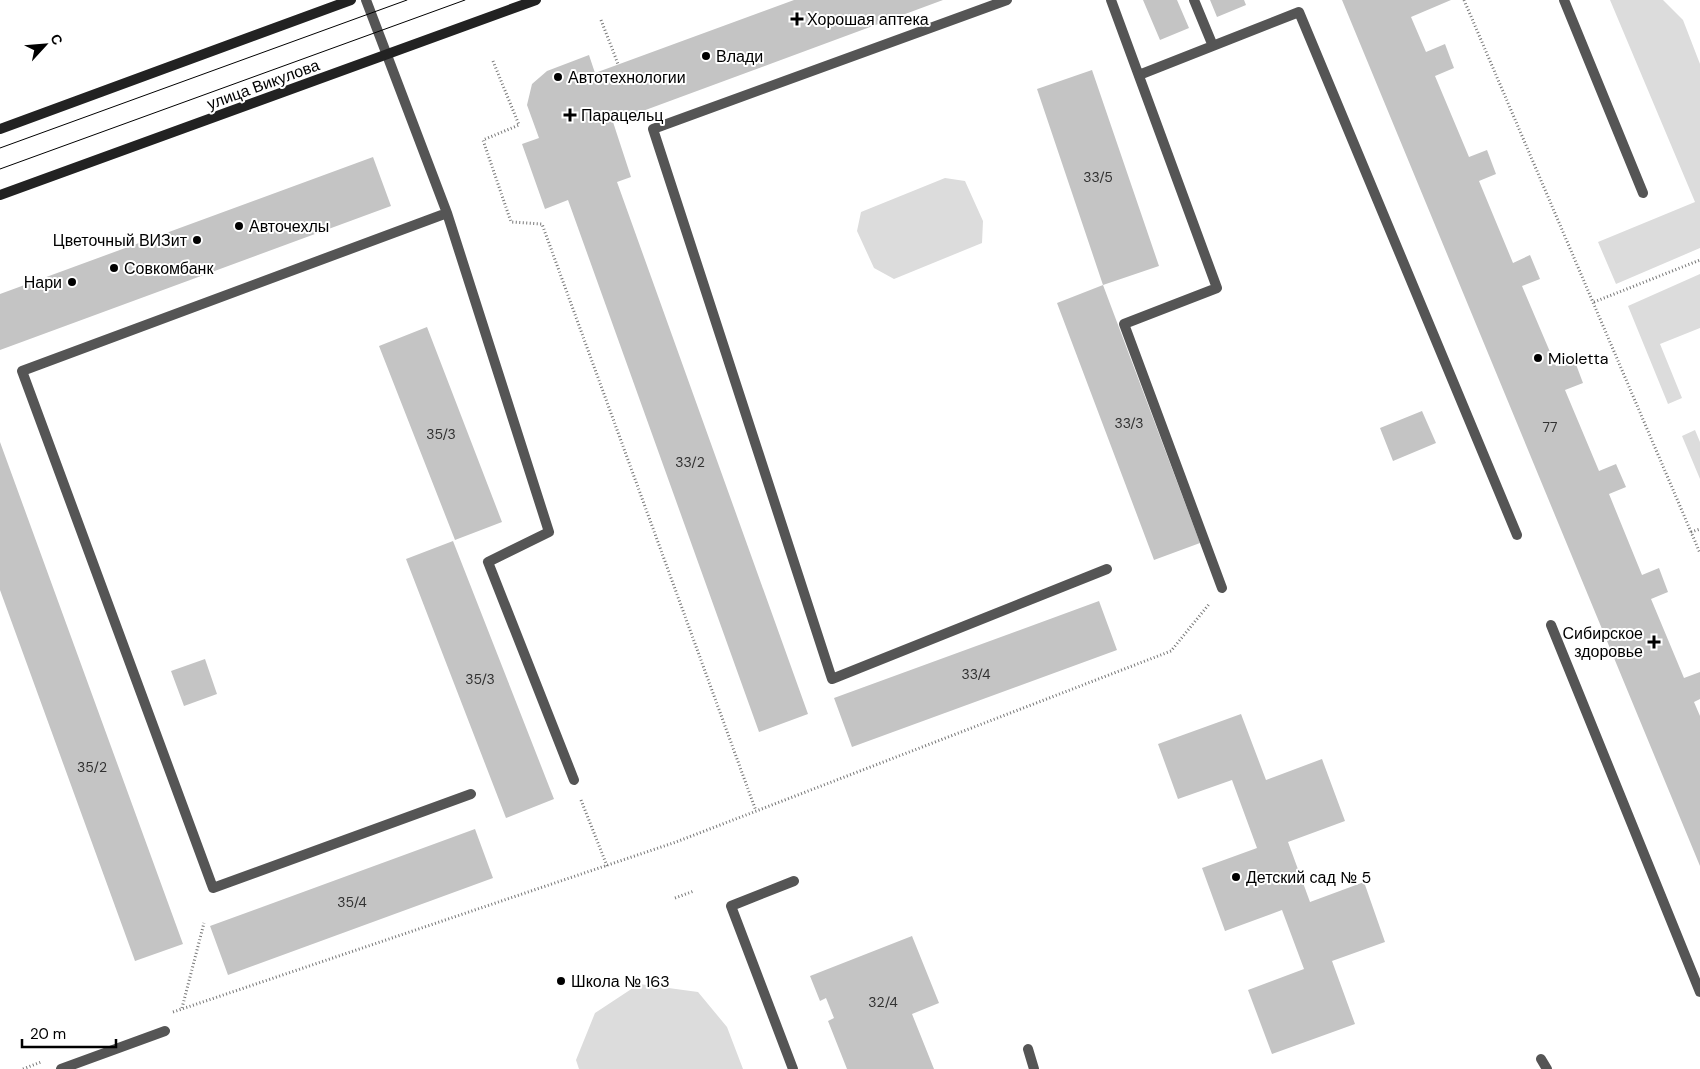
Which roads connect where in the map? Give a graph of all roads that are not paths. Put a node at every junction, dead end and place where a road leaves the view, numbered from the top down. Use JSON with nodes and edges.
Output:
{"nodes":[{"id":1,"x":351,"y":0,"type":"edge"},
{"id":2,"x":366,"y":0,"type":"edge"},
{"id":3,"x":536,"y":0,"type":"edge"},
{"id":4,"x":1007,"y":0,"type":"edge"},
{"id":5,"x":1111,"y":0,"type":"edge"},
{"id":6,"x":1194,"y":0,"type":"edge"},
{"id":7,"x":1564,"y":0,"type":"edge"},
{"id":8,"x":1213,"y":46,"type":"junction"},
{"id":9,"x":386,"y":55,"type":"junction"},
{"id":10,"x":1139,"y":75,"type":"junction"},
{"id":11,"x":0,"y":129,"type":"edge"},
{"id":12,"x":1643,"y":193,"type":"dead end"},
{"id":13,"x":0,"y":195,"type":"edge"},
{"id":14,"x":446,"y":213,"type":"junction"},
{"id":15,"x":1517,"y":535,"type":"dead end"},
{"id":16,"x":1106,"y":568,"type":"dead end"},
{"id":17,"x":1222,"y":588,"type":"road end"},
{"id":18,"x":1551,"y":625,"type":"dead end"},
{"id":19,"x":574,"y":780,"type":"road end"},
{"id":20,"x":471,"y":794,"type":"dead end"},
{"id":21,"x":794,"y":881,"type":"dead end"},
{"id":22,"x":1700,"y":992,"type":"edge"},
{"id":23,"x":165,"y":1031,"type":"dead end"},
{"id":24,"x":1028,"y":1049,"type":"dead end"},
{"id":25,"x":1542,"y":1059,"type":"dead end"},
{"id":26,"x":61,"y":1069,"type":"edge"},
{"id":27,"x":793,"y":1069,"type":"edge"},
{"id":28,"x":1034,"y":1069,"type":"edge"},
{"id":29,"x":1547,"y":1069,"type":"edge"}],
"edges":[{"from":1,"to":11,"type":"street"},
{"from":2,"to":9,"type":"lane"},
{"from":3,"to":9,"type":"street","name":"улица Викулова"},
{"from":4,"to":16,"type":"lane"},
{"from":5,"to":10,"type":"lane"},
{"from":6,"to":8,"type":"lane"},
{"from":7,"to":12,"type":"lane"},
{"from":8,"to":10,"type":"lane"},
{"from":8,"to":15,"type":"lane"},
{"from":9,"to":13,"type":"street","name":"улица Викулова"},
{"from":9,"to":14,"type":"lane"},
{"from":10,"to":17,"type":"lane"},
{"from":14,"to":19,"type":"lane"},
{"from":14,"to":20,"type":"lane"},
{"from":18,"to":22,"type":"lane"},
{"from":21,"to":27,"type":"lane"},
{"from":23,"to":26,"type":"lane"},
{"from":24,"to":28,"type":"lane"},
{"from":25,"to":29,"type":"lane"}]}
